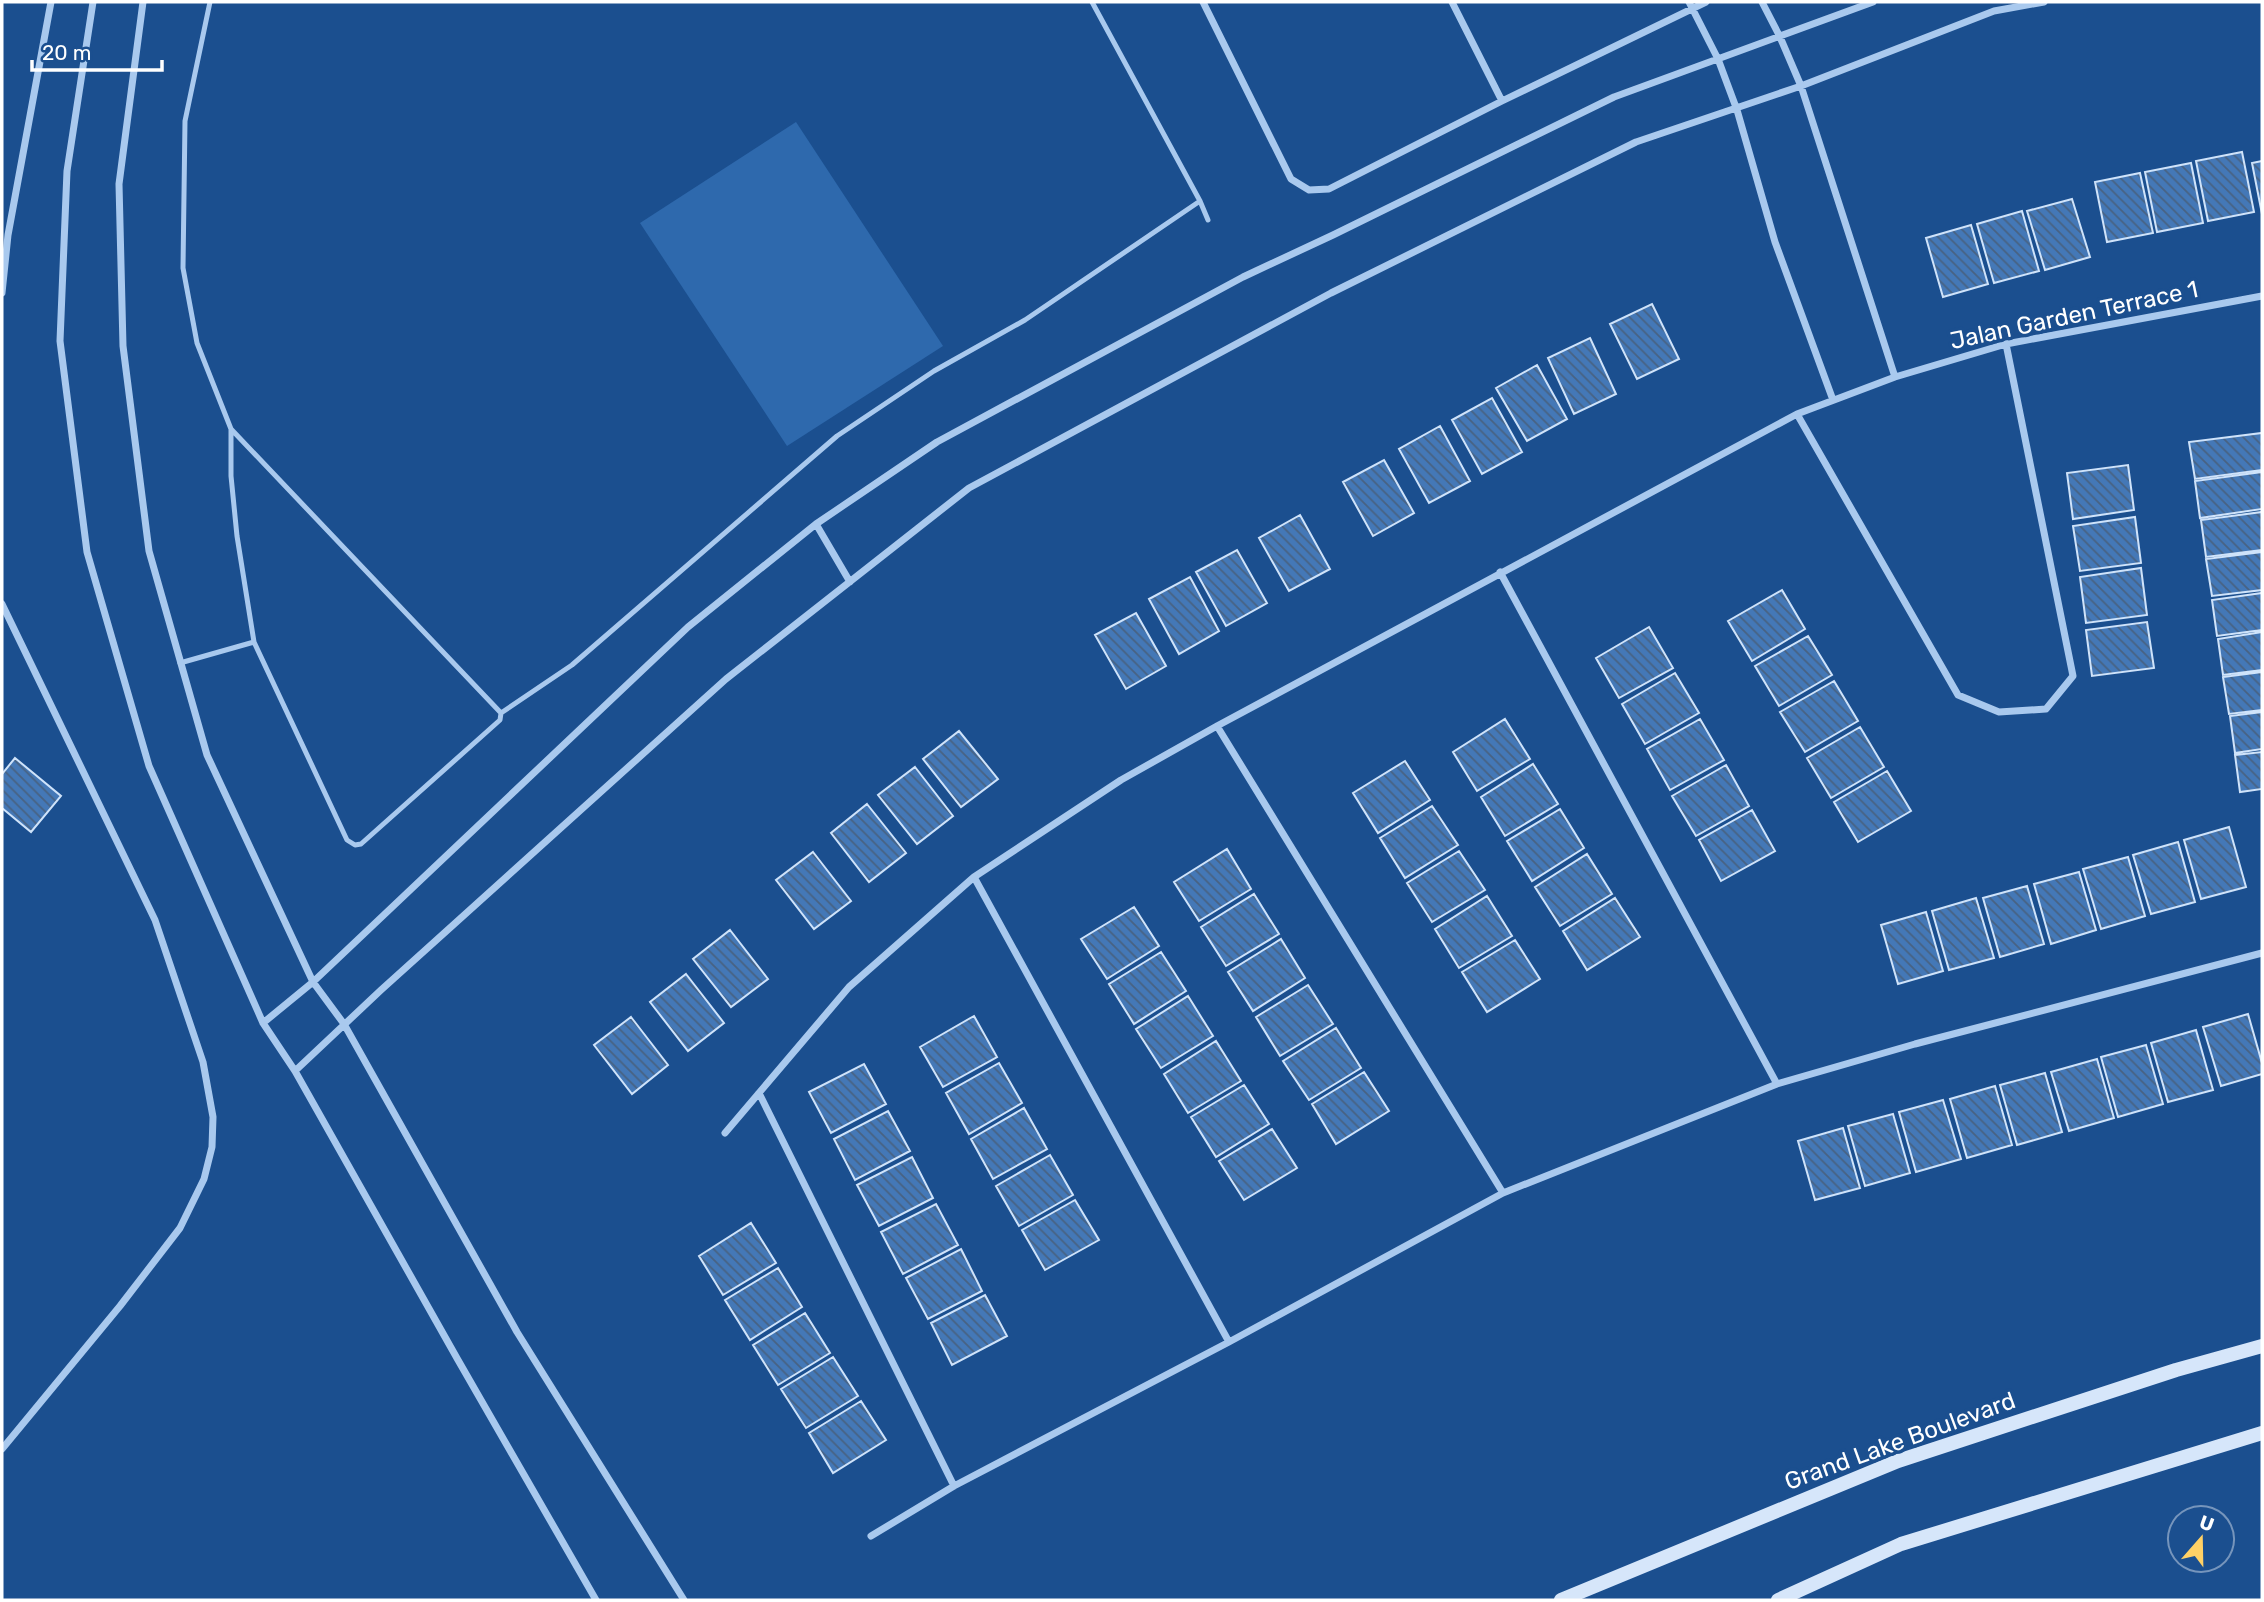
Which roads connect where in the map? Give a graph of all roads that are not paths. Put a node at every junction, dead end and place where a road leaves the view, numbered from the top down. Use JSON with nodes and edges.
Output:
{"nodes":[{"id":1,"x":51,"y":2,"type":"edge"},
{"id":2,"x":93,"y":2,"type":"edge"},
{"id":3,"x":143,"y":2,"type":"edge"},
{"id":4,"x":210,"y":2,"type":"edge"},
{"id":5,"x":1092,"y":2,"type":"edge"},
{"id":6,"x":1203,"y":2,"type":"edge"},
{"id":7,"x":1452,"y":2,"type":"edge"},
{"id":8,"x":1706,"y":2,"type":"edge"},
{"id":9,"x":1762,"y":2,"type":"edge"},
{"id":10,"x":1873,"y":2,"type":"edge"},
{"id":11,"x":2044,"y":2,"type":"edge"},
{"id":12,"x":1690,"y":5,"type":"edge"},
{"id":13,"x":1780,"y":37,"type":"junction"},
{"id":14,"x":1718,"y":59,"type":"junction"},
{"id":15,"x":1801,"y":86,"type":"junction"},
{"id":16,"x":1502,"y":101,"type":"junction"},
{"id":17,"x":1737,"y":110,"type":"junction"},
{"id":18,"x":1200,"y":201,"type":"junction"},
{"id":19,"x":1208,"y":220,"type":"dead end"},
{"id":20,"x":5,"y":234,"type":"edge"},
{"id":21,"x":2,"y":293,"type":"edge"},
{"id":22,"x":2262,"y":296,"type":"edge"},
{"id":23,"x":2006,"y":344,"type":"junction"},
{"id":24,"x":1895,"y":377,"type":"junction"},
{"id":25,"x":1833,"y":400,"type":"junction"},
{"id":26,"x":1797,"y":414,"type":"junction"},
{"id":27,"x":231,"y":429,"type":"junction"},
{"id":28,"x":816,"y":524,"type":"junction"},
{"id":29,"x":1500,"y":572,"type":"junction"},
{"id":30,"x":850,"y":582,"type":"junction"},
{"id":31,"x":2,"y":604,"type":"edge"},
{"id":32,"x":254,"y":642,"type":"junction"},
{"id":33,"x":180,"y":663,"type":"junction"},
{"id":34,"x":501,"y":713,"type":"junction"},
{"id":35,"x":1217,"y":726,"type":"junction"},
{"id":36,"x":974,"y":877,"type":"junction"},
{"id":37,"x":2262,"y":953,"type":"edge"},
{"id":38,"x":313,"y":982,"type":"junction"},
{"id":39,"x":263,"y":1023,"type":"junction"},
{"id":40,"x":344,"y":1024,"type":"junction"},
{"id":41,"x":295,"y":1071,"type":"junction"},
{"id":42,"x":1777,"y":1084,"type":"junction"},
{"id":43,"x":759,"y":1093,"type":"junction"},
{"id":44,"x":725,"y":1133,"type":"dead end"},
{"id":45,"x":1503,"y":1193,"type":"junction"},
{"id":46,"x":1229,"y":1342,"type":"junction"},
{"id":47,"x":2262,"y":1346,"type":"edge"},
{"id":48,"x":2262,"y":1433,"type":"edge"},
{"id":49,"x":2,"y":1448,"type":"edge"},
{"id":50,"x":954,"y":1486,"type":"junction"},
{"id":51,"x":871,"y":1536,"type":"dead end"},
{"id":52,"x":596,"y":1600,"type":"edge"},
{"id":53,"x":684,"y":1600,"type":"edge"},
{"id":54,"x":1561,"y":1600,"type":"edge"},
{"id":55,"x":1778,"y":1600,"type":"edge"}],
"edges":[{"from":1,"to":20,"type":"street"},
{"from":2,"to":39,"type":"street"},
{"from":3,"to":33,"type":"street"},
{"from":4,"to":27,"type":"lane"},
{"from":5,"to":18,"type":"lane"},
{"from":6,"to":16,"type":"street"},
{"from":7,"to":16,"type":"street"},
{"from":8,"to":12,"type":"street"},
{"from":9,"to":13,"type":"street"},
{"from":10,"to":13,"type":"street"},
{"from":11,"to":15,"type":"street"},
{"from":12,"to":14,"type":"street"},
{"from":12,"to":16,"type":"street"},
{"from":13,"to":14,"type":"street"},
{"from":13,"to":15,"type":"street"},
{"from":14,"to":17,"type":"street"},
{"from":14,"to":28,"type":"street"},
{"from":15,"to":17,"type":"street"},
{"from":15,"to":24,"type":"street"},
{"from":17,"to":25,"type":"street"},
{"from":17,"to":30,"type":"street"},
{"from":18,"to":19,"type":"lane"},
{"from":18,"to":34,"type":"lane"},
{"from":20,"to":21,"type":"street"},
{"from":22,"to":23,"type":"street","name":"Jalan Garden Terrace 1"},
{"from":23,"to":24,"type":"street","name":"Jalan Garden Terrace 1"},
{"from":23,"to":26,"type":"street"},
{"from":24,"to":25,"type":"street","name":"Jalan Garden Terrace 1"},
{"from":25,"to":26,"type":"street","name":"Jalan Garden Terrace 1"},
{"from":26,"to":29,"type":"street","name":"Jalan Garden Terrace 1"},
{"from":27,"to":32,"type":"lane"},
{"from":27,"to":34,"type":"lane"},
{"from":28,"to":30,"type":"street"},
{"from":28,"to":38,"type":"street"},
{"from":29,"to":35,"type":"street","name":"Jalan Garden Terrace 1"},
{"from":29,"to":42,"type":"street"},
{"from":30,"to":40,"type":"street"},
{"from":31,"to":49,"type":"street"},
{"from":32,"to":33,"type":"lane"},
{"from":32,"to":34,"type":"lane"},
{"from":33,"to":38,"type":"street"},
{"from":35,"to":36,"type":"street","name":"Jalan Garden Terrace 1"},
{"from":35,"to":45,"type":"street"},
{"from":36,"to":43,"type":"street","name":"Jalan Garden Terrace 1"},
{"from":36,"to":46,"type":"street"},
{"from":37,"to":42,"type":"street"},
{"from":38,"to":39,"type":"street"},
{"from":38,"to":40,"type":"street"},
{"from":39,"to":41,"type":"street"},
{"from":40,"to":41,"type":"street"},
{"from":40,"to":53,"type":"street"},
{"from":41,"to":52,"type":"street"},
{"from":42,"to":45,"type":"street"},
{"from":43,"to":44,"type":"street","name":"Jalan Garden Terrace 1"},
{"from":43,"to":50,"type":"street"},
{"from":45,"to":46,"type":"street"},
{"from":46,"to":50,"type":"street"},
{"from":47,"to":54,"type":"street","name":"Grand Lake Boulevard"},
{"from":48,"to":55,"type":"street"},
{"from":50,"to":51,"type":"street"}]}
